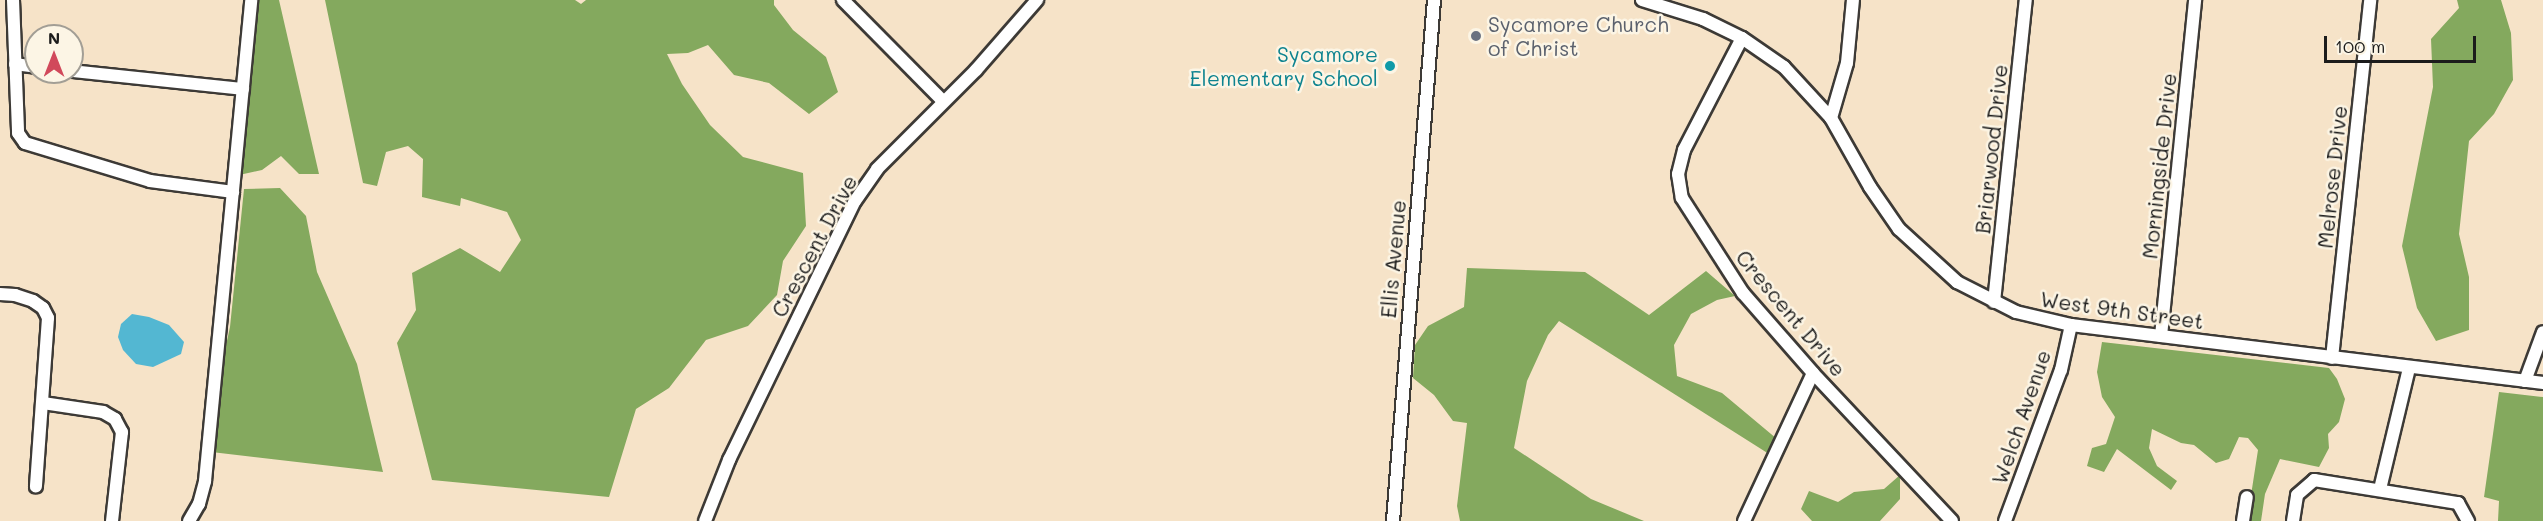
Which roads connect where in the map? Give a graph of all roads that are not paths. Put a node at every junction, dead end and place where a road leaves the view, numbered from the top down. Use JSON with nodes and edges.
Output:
{"nodes":[{"id":1,"x":14,"y":0,"type":"edge"},
{"id":2,"x":251,"y":0,"type":"edge"},
{"id":3,"x":843,"y":0,"type":"edge"},
{"id":4,"x":1037,"y":0,"type":"edge"},
{"id":5,"x":1434,"y":0,"type":"edge"},
{"id":6,"x":1642,"y":0,"type":"edge"},
{"id":7,"x":1853,"y":0,"type":"edge"},
{"id":8,"x":2026,"y":0,"type":"edge"},
{"id":9,"x":2195,"y":0,"type":"edge"},
{"id":10,"x":2370,"y":0,"type":"edge"},
{"id":11,"x":1742,"y":38,"type":"junction"},
{"id":12,"x":15,"y":64,"type":"junction"},
{"id":13,"x":24,"y":65,"type":"edge"},
{"id":14,"x":84,"y":72,"type":"edge"},
{"id":15,"x":243,"y":89,"type":"junction"},
{"id":16,"x":943,"y":101,"type":"junction"},
{"id":17,"x":1831,"y":118,"type":"junction"},
{"id":18,"x":233,"y":192,"type":"junction"},
{"id":19,"x":0,"y":294,"type":"edge"},
{"id":20,"x":1994,"y":302,"type":"junction"},
{"id":21,"x":2071,"y":325,"type":"junction"},
{"id":22,"x":2543,"y":332,"type":"edge"},
{"id":23,"x":2161,"y":336,"type":"junction"},
{"id":24,"x":2332,"y":358,"type":"junction"},
{"id":25,"x":2409,"y":368,"type":"junction"},
{"id":26,"x":1813,"y":373,"type":"junction"},
{"id":27,"x":2525,"y":381,"type":"junction"},
{"id":28,"x":2543,"y":383,"type":"edge"},
{"id":29,"x":43,"y":403,"type":"junction"},
{"id":30,"x":36,"y":487,"type":"dead end"},
{"id":31,"x":2380,"y":489,"type":"junction"},
{"id":32,"x":2247,"y":497,"type":"dead end"},
{"id":33,"x":112,"y":521,"type":"edge"},
{"id":34,"x":189,"y":521,"type":"edge"},
{"id":35,"x":705,"y":521,"type":"edge"},
{"id":36,"x":1393,"y":521,"type":"edge"},
{"id":37,"x":1744,"y":521,"type":"edge"},
{"id":38,"x":1952,"y":521,"type":"edge"},
{"id":39,"x":2005,"y":521,"type":"edge"},
{"id":40,"x":2243,"y":521,"type":"edge"},
{"id":41,"x":2293,"y":521,"type":"edge"},
{"id":42,"x":2468,"y":521,"type":"edge"}],
"edges":[{"from":1,"to":12,"type":"street"},
{"from":2,"to":15,"type":"street"},
{"from":3,"to":16,"type":"street"},
{"from":4,"to":16,"type":"street","name":"Crescent Drive"},
{"from":5,"to":36,"type":"street","name":"Ellis Avenue"},
{"from":6,"to":11,"type":"street"},
{"from":7,"to":17,"type":"street"},
{"from":8,"to":20,"type":"street","name":"Briarwood Drive"},
{"from":9,"to":23,"type":"street","name":"Morningside Drive"},
{"from":10,"to":24,"type":"street","name":"Melrose Drive"},
{"from":11,"to":17,"type":"street","name":"West 9th Street"},
{"from":11,"to":26,"type":"street","name":"Crescent Drive"},
{"from":12,"to":13,"type":"street"},
{"from":12,"to":18,"type":"street"},
{"from":14,"to":15,"type":"street"},
{"from":15,"to":18,"type":"street"},
{"from":16,"to":35,"type":"street","name":"Crescent Drive"},
{"from":17,"to":20,"type":"street","name":"West 9th Street"},
{"from":18,"to":34,"type":"street"},
{"from":19,"to":29,"type":"street"},
{"from":20,"to":21,"type":"street","name":"West 9th Street"},
{"from":21,"to":23,"type":"street","name":"West 9th Street"},
{"from":21,"to":39,"type":"street","name":"Welch Avenue"},
{"from":22,"to":27,"type":"street"},
{"from":23,"to":24,"type":"street","name":"West 9th Street"},
{"from":24,"to":25,"type":"street","name":"West 9th Street"},
{"from":25,"to":27,"type":"street","name":"West 9th Street"},
{"from":25,"to":31,"type":"street"},
{"from":26,"to":37,"type":"street"},
{"from":26,"to":38,"type":"street","name":"Crescent Drive"},
{"from":27,"to":28,"type":"street","name":"West 9th Street"},
{"from":29,"to":30,"type":"street"},
{"from":29,"to":33,"type":"street"},
{"from":31,"to":41,"type":"street"},
{"from":31,"to":42,"type":"street"},
{"from":32,"to":40,"type":"street"}]}
